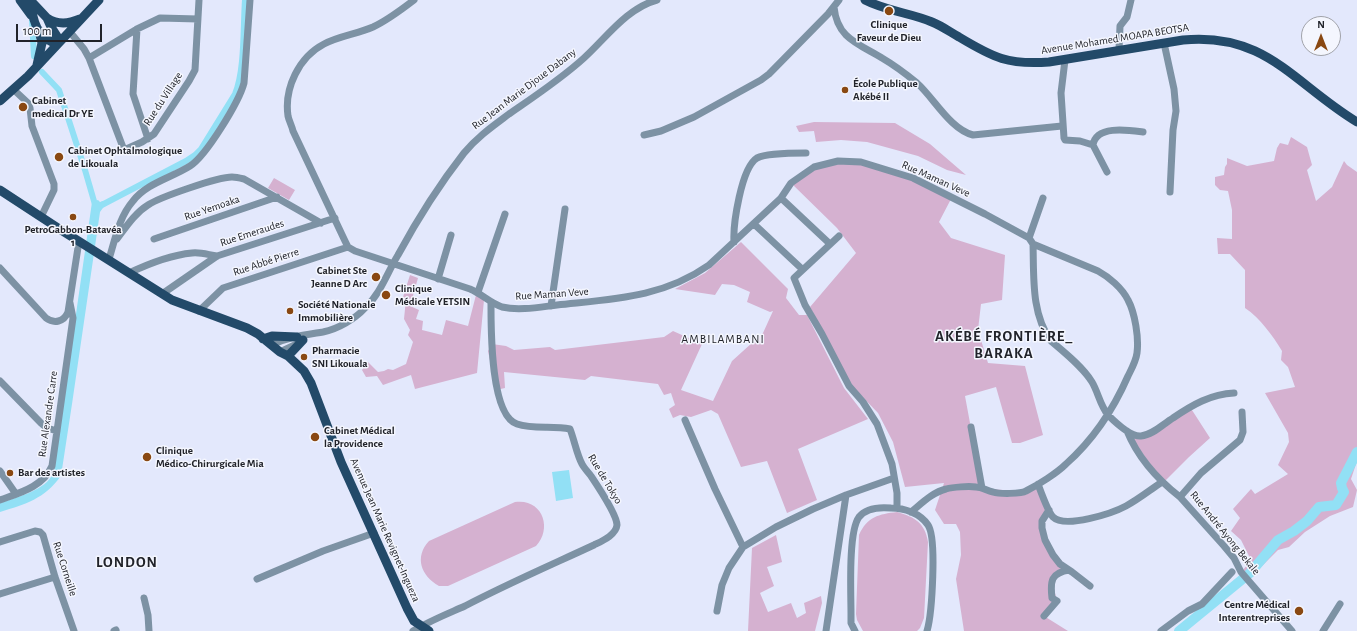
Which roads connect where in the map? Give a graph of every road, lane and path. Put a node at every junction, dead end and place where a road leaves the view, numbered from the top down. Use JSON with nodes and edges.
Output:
{"nodes":[{"id":1,"x":20,"y":0,"type":"edge"},
{"id":2,"x":30,"y":0,"type":"edge"},
{"id":3,"x":99,"y":0,"type":"edge"},
{"id":4,"x":199,"y":0,"type":"edge"},
{"id":5,"x":250,"y":0,"type":"edge"},
{"id":6,"x":414,"y":0,"type":"edge"},
{"id":7,"x":657,"y":0,"type":"edge"},
{"id":8,"x":839,"y":0,"type":"edge"},
{"id":9,"x":865,"y":0,"type":"edge"},
{"id":10,"x":1131,"y":0,"type":"edge"},
{"id":11,"x":834,"y":8,"type":"junction"},
{"id":12,"x":32,"y":16,"type":"junction"},
{"id":13,"x":47,"y":18,"type":"junction"},
{"id":14,"x":82,"y":19,"type":"junction"},
{"id":15,"x":198,"y":19,"type":"junction"},
{"id":16,"x":137,"y":29,"type":"junction"},
{"id":17,"x":70,"y":32,"type":"junction"},
{"id":18,"x":40,"y":35,"type":"junction"},
{"id":19,"x":59,"y":42,"type":"junction"},
{"id":20,"x":1164,"y":43,"type":"junction"},
{"id":21,"x":1120,"y":50,"type":"junction"},
{"id":22,"x":89,"y":58,"type":"junction"},
{"id":23,"x":1065,"y":60,"type":"junction"},
{"id":24,"x":37,"y":66,"type":"junction"},
{"id":25,"x":13,"y":90,"type":"junction"},
{"id":26,"x":0,"y":101,"type":"edge"},
{"id":27,"x":1357,"y":122,"type":"edge"},
{"id":28,"x":1062,"y":126,"type":"junction"},
{"id":29,"x":1143,"y":132,"type":"dead end"},
{"id":30,"x":644,"y":135,"type":"dead end"},
{"id":31,"x":148,"y":139,"type":"junction"},
{"id":32,"x":1093,"y":145,"type":"junction"},
{"id":33,"x":806,"y":153,"type":"dead end"},
{"id":34,"x":1107,"y":172,"type":"dead end"},
{"id":35,"x":0,"y":190,"type":"edge"},
{"id":36,"x":1170,"y":192,"type":"dead end"},
{"id":37,"x":277,"y":197,"type":"junction"},
{"id":38,"x":781,"y":198,"type":"junction"},
{"id":39,"x":1043,"y":198,"type":"dead end"},
{"id":40,"x":565,"y":209,"type":"dead end"},
{"id":41,"x":505,"y":214,"type":"dead end"},
{"id":42,"x":40,"y":217,"type":"junction"},
{"id":43,"x":335,"y":218,"type":"junction"},
{"id":44,"x":321,"y":223,"type":"junction"},
{"id":45,"x":754,"y":224,"type":"junction"},
{"id":46,"x":451,"y":235,"type":"dead end"},
{"id":47,"x":839,"y":236,"type":"dead end"},
{"id":48,"x":154,"y":239,"type":"dead end"},
{"id":49,"x":1031,"y":241,"type":"junction"},
{"id":50,"x":114,"y":242,"type":"junction"},
{"id":51,"x":734,"y":242,"type":"junction"},
{"id":52,"x":82,"y":243,"type":"junction"},
{"id":53,"x":830,"y":244,"type":"junction"},
{"id":54,"x":348,"y":247,"type":"junction"},
{"id":55,"x":217,"y":256,"type":"junction"},
{"id":56,"x":109,"y":260,"type":"junction"},
{"id":57,"x":393,"y":264,"type":"junction"},
{"id":58,"x":0,"y":268,"type":"edge"},
{"id":59,"x":802,"y":269,"type":"junction"},
{"id":60,"x":129,"y":273,"type":"junction"},
{"id":61,"x":438,"y":279,"type":"junction"},
{"id":62,"x":478,"y":292,"type":"junction"},
{"id":63,"x":162,"y":294,"type":"junction"},
{"id":64,"x":491,"y":302,"type":"junction"},
{"id":65,"x":70,"y":303,"type":"junction"},
{"id":66,"x":551,"y":306,"type":"junction"},
{"id":67,"x":199,"y":311,"type":"junction"},
{"id":68,"x":300,"y":338,"type":"junction"},
{"id":69,"x":263,"y":339,"type":"junction"},
{"id":70,"x":271,"y":345,"type":"junction"},
{"id":71,"x":284,"y":354,"type":"junction"},
{"id":72,"x":0,"y":381,"type":"edge"},
{"id":73,"x":1234,"y":393,"type":"dead end"},
{"id":74,"x":1242,"y":412,"type":"dead end"},
{"id":75,"x":1108,"y":414,"type":"junction"},
{"id":76,"x":686,"y":420,"type":"dead end"},
{"id":77,"x":971,"y":427,"type":"dead end"},
{"id":78,"x":57,"y":431,"type":"junction"},
{"id":79,"x":1127,"y":431,"type":"junction"},
{"id":80,"x":0,"y":471,"type":"edge"},
{"id":81,"x":894,"y":478,"type":"junction"},
{"id":82,"x":1162,"y":482,"type":"junction"},
{"id":83,"x":1038,"y":484,"type":"junction"},
{"id":84,"x":982,"y":488,"type":"junction"},
{"id":85,"x":16,"y":494,"type":"junction"},
{"id":86,"x":846,"y":495,"type":"junction"},
{"id":87,"x":1180,"y":497,"type":"junction"},
{"id":88,"x":0,"y":500,"type":"edge"},
{"id":89,"x":897,"y":508,"type":"junction"},
{"id":90,"x":1049,"y":510,"type":"junction"},
{"id":91,"x":911,"y":512,"type":"junction"},
{"id":92,"x":374,"y":533,"type":"junction"},
{"id":93,"x":0,"y":542,"type":"edge"},
{"id":94,"x":743,"y":548,"type":"junction"},
{"id":95,"x":1069,"y":570,"type":"junction"},
{"id":96,"x":1232,"y":572,"type":"dead end"},
{"id":97,"x":55,"y":577,"type":"junction"},
{"id":98,"x":257,"y":579,"type":"dead end"},
{"id":99,"x":1090,"y":586,"type":"dead end"},
{"id":100,"x":0,"y":594,"type":"edge"},
{"id":101,"x":144,"y":598,"type":"dead end"},
{"id":102,"x":1340,"y":604,"type":"dead end"},
{"id":103,"x":717,"y":611,"type":"dead end"},
{"id":104,"x":1044,"y":616,"type":"dead end"},
{"id":105,"x":426,"y":630,"type":"edge"},
{"id":106,"x":74,"y":631,"type":"edge"},
{"id":107,"x":149,"y":631,"type":"edge"},
{"id":108,"x":413,"y":631,"type":"edge"},
{"id":109,"x":826,"y":631,"type":"edge"},
{"id":110,"x":855,"y":631,"type":"edge"},
{"id":111,"x":928,"y":631,"type":"edge"},
{"id":112,"x":1161,"y":631,"type":"edge"},
{"id":113,"x":1292,"y":631,"type":"edge"},
{"id":114,"x":1323,"y":631,"type":"edge"}],
"edges":[{"from":1,"to":12,"type":"main road"},
{"from":2,"to":12,"type":"main road"},
{"from":2,"to":13,"type":"main road"},
{"from":3,"to":14,"type":"main road"},
{"from":4,"to":15,"type":"street","name":"Rue du Village"},
{"from":5,"to":50,"type":"street"},
{"from":6,"to":43,"type":"street"},
{"from":7,"to":57,"type":"street","name":"Rue Jean Marie Djoue Dabany"},
{"from":8,"to":11,"type":"street"},
{"from":9,"to":23,"type":"main road","name":"Avenue Mohamed MOAPA BEOTSA"},
{"from":10,"to":21,"type":"street"},
{"from":11,"to":28,"type":"street"},
{"from":11,"to":30,"type":"street"},
{"from":12,"to":18,"type":"main road"},
{"from":13,"to":14,"type":"main road"},
{"from":13,"to":19,"type":"main road"},
{"from":14,"to":17,"type":"main road"},
{"from":15,"to":16,"type":"street"},
{"from":15,"to":31,"type":"street","name":"Rue du Village"},
{"from":16,"to":22,"type":"street"},
{"from":16,"to":31,"type":"street"},
{"from":17,"to":19,"type":"main road"},
{"from":17,"to":22,"type":"street"},
{"from":18,"to":19,"type":"main road"},
{"from":18,"to":24,"type":"main road"},
{"from":19,"to":24,"type":"main road"},
{"from":20,"to":21,"type":"main road","name":"Avenue Mohamed MOAPA BEOTSA"},
{"from":20,"to":27,"type":"main road","name":"Avenue Mohamed MOAPA BEOTSA"},
{"from":20,"to":36,"type":"street"},
{"from":21,"to":23,"type":"main road","name":"Avenue Mohamed MOAPA BEOTSA"},
{"from":22,"to":31,"type":"street","name":"Rue du Village"},
{"from":23,"to":28,"type":"street"},
{"from":24,"to":25,"type":"main road"},
{"from":25,"to":26,"type":"main road"},
{"from":25,"to":42,"type":"street"},
{"from":28,"to":32,"type":"street"},
{"from":29,"to":32,"type":"street"},
{"from":32,"to":34,"type":"street"},
{"from":33,"to":51,"type":"street"},
{"from":35,"to":42,"type":"main road","name":"Avenue Jean Marie Revignet-Ingueza"},
{"from":37,"to":44,"type":"street"},
{"from":37,"to":48,"type":"street","name":"Rue Yemoaka"},
{"from":37,"to":50,"type":"street"},
{"from":38,"to":45,"type":"street","name":"Rue Maman Veve"},
{"from":38,"to":49,"type":"street","name":"Rue Maman Veve"},
{"from":38,"to":53,"type":"street"},
{"from":39,"to":49,"type":"street"},
{"from":40,"to":66,"type":"street"},
{"from":41,"to":62,"type":"street"},
{"from":42,"to":52,"type":"main road","name":"Avenue Jean Marie Revignet-Ingueza"},
{"from":43,"to":44,"type":"street","name":"Rue Emeraudes"},
{"from":43,"to":54,"type":"street"},
{"from":44,"to":55,"type":"street","name":"Rue Emeraudes"},
{"from":45,"to":51,"type":"street","name":"Rue Maman Veve"},
{"from":45,"to":59,"type":"street"},
{"from":46,"to":61,"type":"street"},
{"from":47,"to":53,"type":"street"},
{"from":49,"to":75,"type":"street"},
{"from":49,"to":75,"type":"street","name":"Rue Maman Veve"},
{"from":50,"to":56,"type":"street"},
{"from":51,"to":66,"type":"street","name":"Rue Maman Veve"},
{"from":52,"to":56,"type":"main road","name":"Avenue Jean Marie Revignet-Ingueza"},
{"from":52,"to":65,"type":"street"},
{"from":53,"to":59,"type":"street"},
{"from":54,"to":57,"type":"street","name":"Rue Maman Veve"},
{"from":54,"to":67,"type":"street","name":"Rue Abbé Pierre"},
{"from":55,"to":60,"type":"street"},
{"from":55,"to":63,"type":"street","name":"Rue Emeraudes"},
{"from":56,"to":60,"type":"main road","name":"Avenue Jean Marie Revignet-Ingueza"},
{"from":57,"to":61,"type":"street","name":"Rue Maman Veve"},
{"from":57,"to":68,"type":"street","name":"Rue Jean Marie Djoue Dabany"},
{"from":58,"to":65,"type":"street"},
{"from":59,"to":81,"type":"street"},
{"from":60,"to":63,"type":"main road","name":"Avenue Jean Marie Revignet-Ingueza"},
{"from":61,"to":62,"type":"street","name":"Rue Maman Veve"},
{"from":62,"to":64,"type":"street","name":"Rue Maman Veve"},
{"from":63,"to":67,"type":"main road","name":"Avenue Jean Marie Revignet-Ingueza"},
{"from":64,"to":66,"type":"street","name":"Rue Maman Veve"},
{"from":64,"to":105,"type":"street","name":"Rue de Tokyo"},
{"from":65,"to":78,"type":"street","name":"Rue Alexandre Carre"},
{"from":67,"to":69,"type":"main road","name":"Avenue Jean Marie Revignet-Ingueza"},
{"from":68,"to":69,"type":"main road"},
{"from":68,"to":70,"type":"street"},
{"from":68,"to":71,"type":"main road"},
{"from":69,"to":70,"type":"main road","name":"Avenue Jean Marie Revignet-Ingueza"},
{"from":70,"to":71,"type":"main road","name":"Avenue Jean Marie Revignet-Ingueza"},
{"from":71,"to":92,"type":"main road","name":"Avenue Jean Marie Revignet-Ingueza"},
{"from":72,"to":78,"type":"street"},
{"from":73,"to":79,"type":"street"},
{"from":74,"to":87,"type":"street","name":"Rue André Ayong Bekale"},
{"from":75,"to":79,"type":"street"},
{"from":75,"to":83,"type":"street","name":"Rue Maman Veve"},
{"from":76,"to":94,"type":"street"},
{"from":77,"to":84,"type":"street"},
{"from":78,"to":85,"type":"street","name":"Rue Alexandre Carre"},
{"from":79,"to":82,"type":"street"},
{"from":80,"to":85,"type":"street"},
{"from":81,"to":86,"type":"street"},
{"from":81,"to":89,"type":"street"},
{"from":82,"to":87,"type":"street"},
{"from":82,"to":90,"type":"street"},
{"from":83,"to":84,"type":"street","name":"Rue Maman Veve"},
{"from":83,"to":90,"type":"street"},
{"from":84,"to":91,"type":"street","name":"Rue Maman Veve"},
{"from":85,"to":88,"type":"street","name":"Rue Alexandre Carre"},
{"from":86,"to":94,"type":"street"},
{"from":86,"to":109,"type":"street"},
{"from":87,"to":113,"type":"street","name":"Rue André Ayong Bekale"},
{"from":89,"to":91,"type":"street"},
{"from":89,"to":110,"type":"street"},
{"from":90,"to":95,"type":"street"},
{"from":91,"to":111,"type":"street"},
{"from":92,"to":98,"type":"street"},
{"from":92,"to":105,"type":"main road","name":"Avenue Jean Marie Revignet-Ingueza"},
{"from":93,"to":97,"type":"street","name":"Rue Corneille"},
{"from":94,"to":103,"type":"street"},
{"from":95,"to":99,"type":"street"},
{"from":95,"to":104,"type":"street"},
{"from":96,"to":112,"type":"street"},
{"from":97,"to":100,"type":"street"},
{"from":97,"to":106,"type":"street","name":"Rue Corneille"},
{"from":101,"to":107,"type":"street"},
{"from":102,"to":114,"type":"street"},
{"from":105,"to":108,"type":"street"}]}
